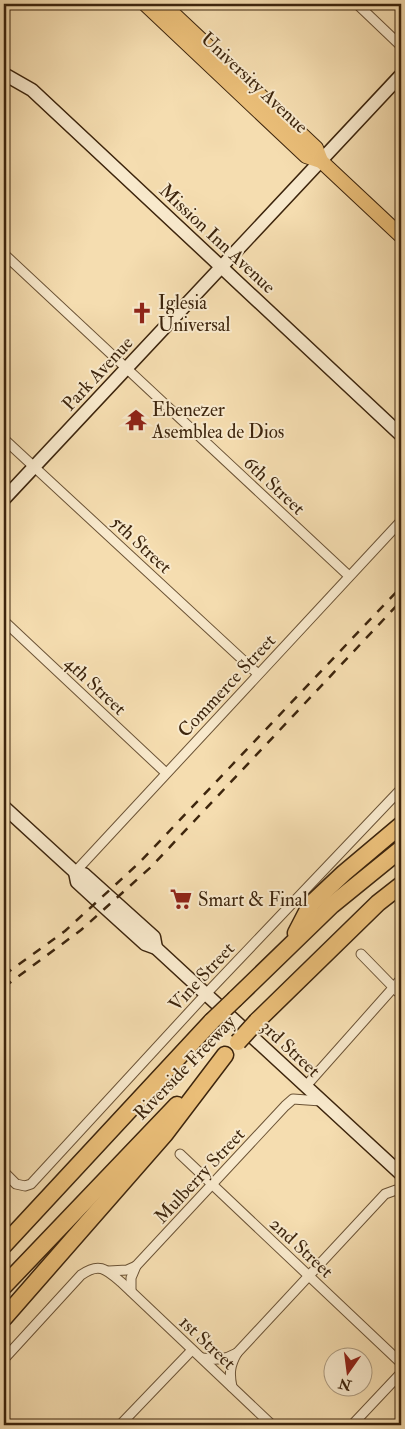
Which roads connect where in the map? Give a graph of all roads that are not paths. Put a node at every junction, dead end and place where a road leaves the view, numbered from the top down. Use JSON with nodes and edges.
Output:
{"nodes":[{"id":1,"x":357,"y":4,"type":"edge"},
{"id":2,"x":156,"y":6,"type":"edge"},
{"id":3,"x":401,"y":46,"type":"edge"},
{"id":4,"x":4,"y":74,"type":"edge"},
{"id":5,"x":401,"y":75,"type":"edge"},
{"id":6,"x":321,"y":161,"type":"junction"},
{"id":7,"x":401,"y":236,"type":"edge"},
{"id":8,"x":4,"y":254,"type":"edge"},
{"id":9,"x":222,"y":267,"type":"junction"},
{"id":10,"x":126,"y":369,"type":"junction"},
{"id":11,"x":401,"y":435,"type":"edge"},
{"id":12,"x":4,"y":438,"type":"edge"},
{"id":13,"x":35,"y":466,"type":"junction"},
{"id":14,"x":4,"y":499,"type":"edge"},
{"id":15,"x":401,"y":521,"type":"edge"},
{"id":16,"x":349,"y":576,"type":"junction"},
{"id":17,"x":4,"y":621,"type":"edge"},
{"id":18,"x":258,"y":674,"type":"junction"},
{"id":19,"x":166,"y":773,"type":"junction"},
{"id":20,"x":401,"y":789,"type":"edge"},
{"id":21,"x":4,"y":807,"type":"edge"},
{"id":22,"x":401,"y":825,"type":"edge"},
{"id":23,"x":401,"y":849,"type":"edge"},
{"id":24,"x":75,"y":872,"type":"junction"},
{"id":25,"x":401,"y":885,"type":"edge"},
{"id":26,"x":401,"y":894,"type":"edge"},
{"id":27,"x":378,"y":903,"type":"junction"},
{"id":28,"x":291,"y":944,"type":"junction"},
{"id":29,"x":361,"y":954,"type":"dead end"},
{"id":30,"x":401,"y":979,"type":"edge"},
{"id":31,"x":393,"y":987,"type":"junction"},
{"id":32,"x":205,"y":995,"type":"junction"},
{"id":33,"x":401,"y":995,"type":"edge"},
{"id":34,"x":225,"y":1055,"type":"junction"},
{"id":35,"x":306,"y":1087,"type":"junction"},
{"id":36,"x":320,"y":1101,"type":"junction"},
{"id":37,"x":180,"y":1154,"type":"dead end"},
{"id":38,"x":401,"y":1174,"type":"edge"},
{"id":39,"x":6,"y":1177,"type":"edge"},
{"id":40,"x":212,"y":1186,"type":"junction"},
{"id":41,"x":401,"y":1191,"type":"edge"},
{"id":42,"x":4,"y":1245,"type":"edge"},
{"id":43,"x":136,"y":1266,"type":"junction"},
{"id":44,"x":109,"y":1271,"type":"junction"},
{"id":45,"x":310,"y":1276,"type":"junction"},
{"id":46,"x":4,"y":1286,"type":"edge"},
{"id":47,"x":131,"y":1292,"type":"junction"},
{"id":48,"x":4,"y":1318,"type":"edge"},
{"id":49,"x":192,"y":1350,"type":"junction"},
{"id":50,"x":237,"y":1353,"type":"junction"},
{"id":51,"x":202,"y":1358,"type":"junction"},
{"id":52,"x":4,"y":1359,"type":"edge"},
{"id":53,"x":401,"y":1363,"type":"edge"},
{"id":54,"x":401,"y":1373,"type":"edge"},
{"id":55,"x":232,"y":1387,"type":"junction"},
{"id":56,"x":120,"y":1425,"type":"edge"},
{"id":57,"x":272,"y":1425,"type":"edge"},
{"id":58,"x":352,"y":1425,"type":"edge"}],
"edges":[{"from":1,"to":3,"type":"street"},
{"from":2,"to":6,"type":"main road","name":"University Avenue"},
{"from":4,"to":9,"type":"main road","name":"Mission Inn Avenue"},
{"from":5,"to":6,"type":"main road","name":"Park Avenue"},
{"from":6,"to":7,"type":"main road","name":"University Avenue"},
{"from":6,"to":9,"type":"main road","name":"Park Avenue"},
{"from":8,"to":10,"type":"street","name":"6th Street"},
{"from":9,"to":10,"type":"main road","name":"Park Avenue"},
{"from":9,"to":11,"type":"main road","name":"Mission Inn Avenue"},
{"from":10,"to":13,"type":"main road","name":"Park Avenue"},
{"from":10,"to":16,"type":"street","name":"6th Street"},
{"from":12,"to":13,"type":"street","name":"5th Street"},
{"from":13,"to":14,"type":"main road","name":"Park Avenue"},
{"from":13,"to":18,"type":"street","name":"5th Street"},
{"from":15,"to":16,"type":"street","name":"Commerce Street"},
{"from":16,"to":18,"type":"street","name":"Commerce Street"},
{"from":17,"to":19,"type":"street","name":"4th Street"},
{"from":18,"to":19,"type":"street","name":"Commerce Street"},
{"from":19,"to":24,"type":"street","name":"Commerce Street"},
{"from":20,"to":32,"type":"street","name":"Vine Street"},
{"from":21,"to":24,"type":"main road","name":"3rd Street"},
{"from":22,"to":28,"type":"highway"},
{"from":23,"to":28,"type":"highway","name":"Riverside Freeway"},
{"from":24,"to":32,"type":"main road","name":"3rd Street"},
{"from":25,"to":27,"type":"highway","name":"Riverside Freeway"},
{"from":26,"to":27,"type":"highway"},
{"from":27,"to":34,"type":"highway","name":"Riverside Freeway","bridge":true},
{"from":28,"to":42,"type":"highway","name":"Riverside Freeway","bridge":true},
{"from":29,"to":31,"type":"street"},
{"from":30,"to":31,"type":"street"},
{"from":31,"to":33,"type":"street"},
{"from":31,"to":35,"type":"street"},
{"from":32,"to":35,"type":"main road","name":"3rd Street"},
{"from":32,"to":39,"type":"street","name":"Vine Street"},
{"from":34,"to":46,"type":"highway","name":"Riverside Freeway"},
{"from":34,"to":48,"type":"highway"},
{"from":35,"to":36,"type":"main road","name":"3rd Street"},
{"from":36,"to":38,"type":"main road","name":"3rd Street"},
{"from":36,"to":40,"type":"street","name":"Mulberry Street"},
{"from":37,"to":40,"type":"street","name":"2nd Street"},
{"from":40,"to":43,"type":"street","name":"Mulberry Street"},
{"from":40,"to":45,"type":"street","name":"2nd Street"},
{"from":41,"to":45,"type":"street"},
{"from":43,"to":44,"type":"street"},
{"from":43,"to":47,"type":"street"},
{"from":44,"to":47,"type":"street","name":"1st Street"},
{"from":44,"to":52,"type":"street"},
{"from":45,"to":50,"type":"street"},
{"from":45,"to":53,"type":"street","name":"2nd Street"},
{"from":47,"to":49,"type":"street","name":"1st Street"},
{"from":49,"to":51,"type":"street","name":"1st Street"},
{"from":49,"to":56,"type":"street"},
{"from":50,"to":51,"type":"street"},
{"from":50,"to":55,"type":"street"},
{"from":51,"to":55,"type":"street","name":"1st Street"},
{"from":54,"to":58,"type":"street"},
{"from":55,"to":57,"type":"street","name":"1st Street"}]}
